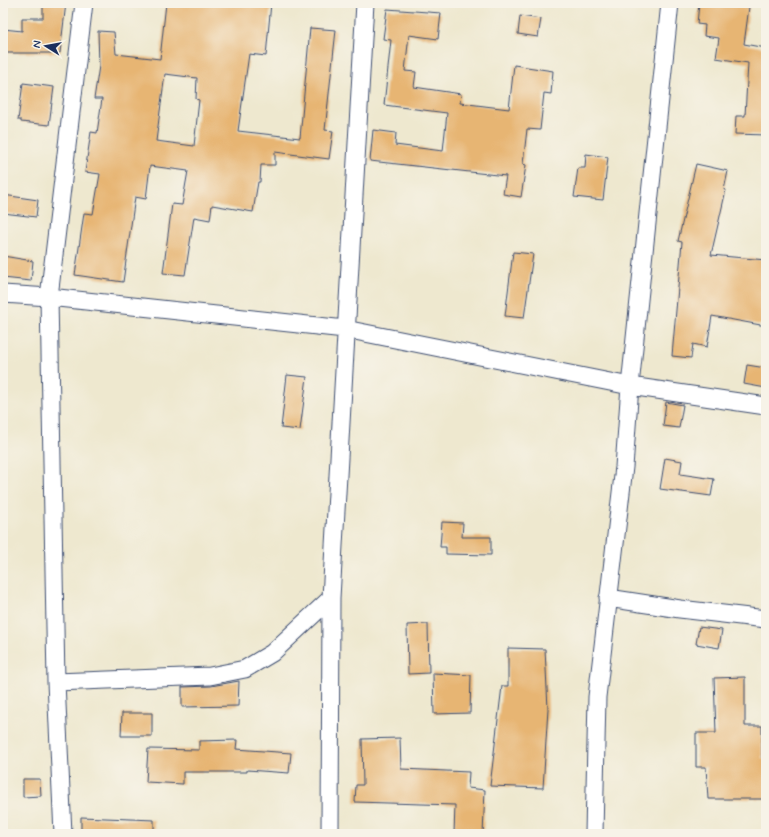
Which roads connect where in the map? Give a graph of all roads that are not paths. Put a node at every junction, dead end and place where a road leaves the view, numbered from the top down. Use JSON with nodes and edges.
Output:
{"nodes":[{"id":1,"x":84,"y":3,"type":"edge"},
{"id":2,"x":365,"y":3,"type":"edge"},
{"id":3,"x":670,"y":3,"type":"edge"},
{"id":4,"x":3,"y":294,"type":"edge"},
{"id":5,"x":49,"y":297,"type":"junction"},
{"id":6,"x":345,"y":329,"type":"junction"},
{"id":7,"x":630,"y":386,"type":"junction"},
{"id":8,"x":766,"y":406,"type":"edge"},
{"id":9,"x":331,"y":598,"type":"junction"},
{"id":10,"x":608,"y":598,"type":"junction"},
{"id":11,"x":766,"y":619,"type":"edge"},
{"id":12,"x":56,"y":682,"type":"junction"},
{"id":13,"x":63,"y":834,"type":"edge"},
{"id":14,"x":330,"y":834,"type":"edge"},
{"id":15,"x":594,"y":834,"type":"edge"}],
"edges":[{"from":1,"to":5,"type":"street"},
{"from":2,"to":6,"type":"street"},
{"from":3,"to":7,"type":"street"},
{"from":4,"to":5,"type":"street"},
{"from":5,"to":6,"type":"street"},
{"from":5,"to":12,"type":"street"},
{"from":6,"to":7,"type":"street"},
{"from":6,"to":9,"type":"street"},
{"from":7,"to":8,"type":"street"},
{"from":7,"to":10,"type":"street"},
{"from":9,"to":12,"type":"street"},
{"from":9,"to":14,"type":"street"},
{"from":10,"to":11,"type":"street"},
{"from":10,"to":15,"type":"street"},
{"from":12,"to":13,"type":"street"}]}
